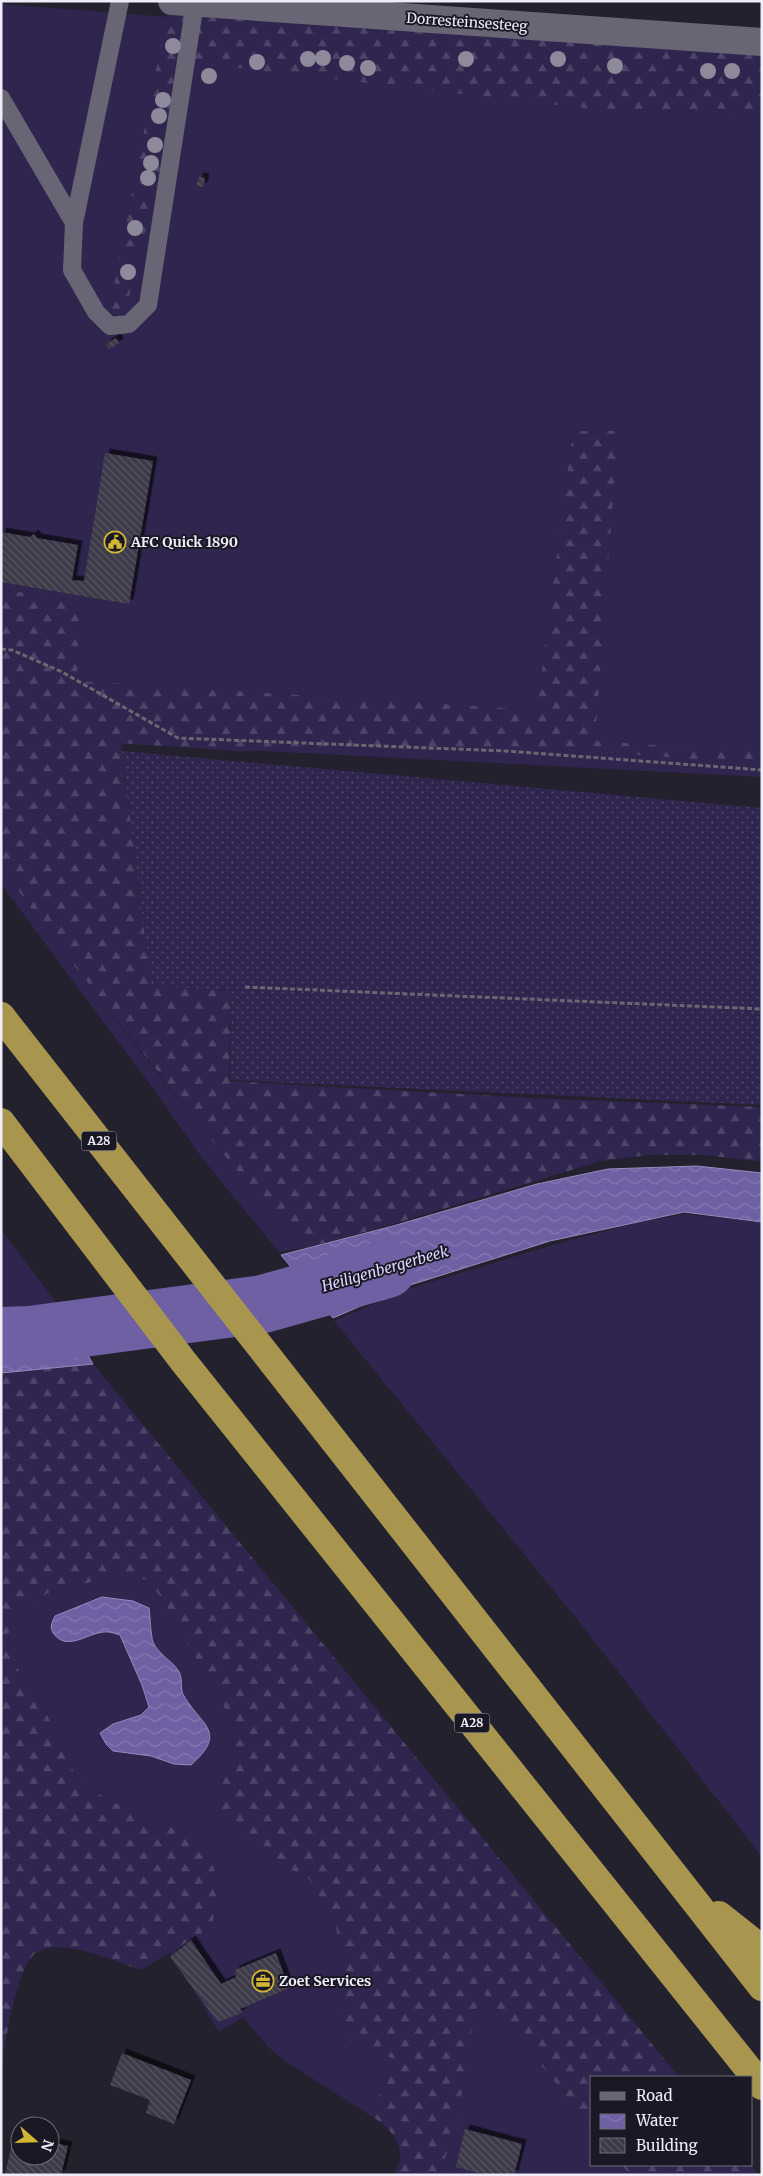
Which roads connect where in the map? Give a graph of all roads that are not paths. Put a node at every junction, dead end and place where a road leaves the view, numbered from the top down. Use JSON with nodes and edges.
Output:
{"nodes":[{"id":1,"x":120,"y":1,"type":"edge"},
{"id":2,"x":184,"y":2,"type":"edge"},
{"id":3,"x":762,"y":42,"type":"edge"},
{"id":4,"x":1,"y":98,"type":"edge"},
{"id":5,"x":74,"y":223,"type":"junction"},
{"id":6,"x":1,"y":1016,"type":"edge"},
{"id":7,"x":1,"y":1122,"type":"edge"},
{"id":8,"x":683,"y":1886,"type":"junction"},
{"id":9,"x":762,"y":1950,"type":"edge"},
{"id":10,"x":762,"y":1987,"type":"edge"},
{"id":11,"x":762,"y":2086,"type":"edge"}],
"edges":[{"from":1,"to":5,"type":"lane"},
{"from":2,"to":3,"type":"street","name":"Dorresteinsesteeg"},
{"from":2,"to":5,"type":"lane"},
{"from":4,"to":5,"type":"lane"},
{"from":6,"to":8,"type":"highway","number":"A28"},
{"from":7,"to":11,"type":"highway","number":"A28"},
{"from":8,"to":9,"type":"highway","number":"A28"},
{"from":8,"to":10,"type":"highway","number":"A28"}]}
